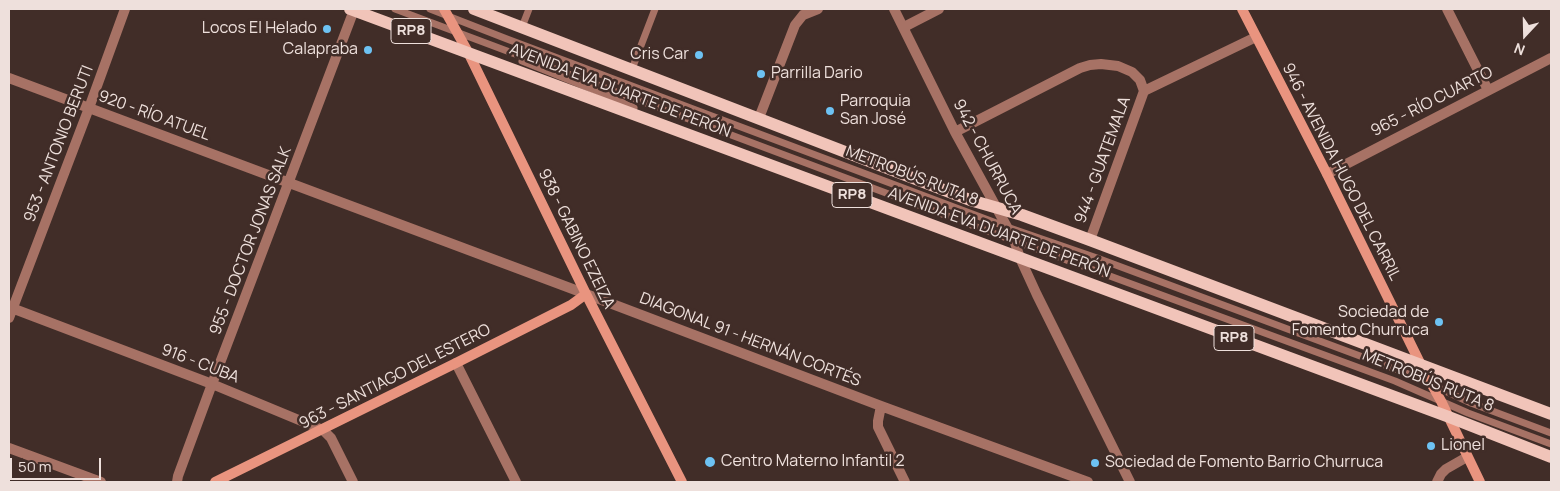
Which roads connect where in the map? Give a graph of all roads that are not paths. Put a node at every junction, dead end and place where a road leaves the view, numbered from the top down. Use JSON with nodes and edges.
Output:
{"nodes":[{"id":1,"x":125,"y":9,"type":"edge"},
{"id":2,"x":352,"y":9,"type":"edge"},
{"id":3,"x":395,"y":9,"type":"edge"},
{"id":4,"x":430,"y":9,"type":"edge"},
{"id":5,"x":474,"y":9,"type":"edge"},
{"id":6,"x":529,"y":9,"type":"edge"},
{"id":7,"x":655,"y":9,"type":"edge"},
{"id":8,"x":818,"y":9,"type":"edge"},
{"id":9,"x":894,"y":9,"type":"edge"},
{"id":10,"x":939,"y":9,"type":"edge"},
{"id":11,"x":1243,"y":9,"type":"edge"},
{"id":12,"x":1447,"y":9,"type":"edge"},
{"id":13,"x":446,"y":12,"type":"edge"},
{"id":14,"x":522,"y":27,"type":"junction"},
{"id":15,"x":904,"y":27,"type":"junction"},
{"id":16,"x":458,"y":32,"type":"junction"},
{"id":17,"x":1256,"y":37,"type":"junction"},
{"id":18,"x":481,"y":41,"type":"junction"},
{"id":19,"x":468,"y":52,"type":"junction"},
{"id":20,"x":1551,"y":58,"type":"edge"},
{"id":21,"x":632,"y":69,"type":"junction"},
{"id":22,"x":9,"y":78,"type":"edge"},
{"id":23,"x":1488,"y":90,"type":"junction"},
{"id":24,"x":1144,"y":91,"type":"junction"},
{"id":25,"x":89,"y":108,"type":"junction"},
{"id":26,"x":759,"y":118,"type":"junction"},
{"id":27,"x":955,"y":132,"type":"junction"},
{"id":28,"x":685,"y":133,"type":"junction"},
{"id":29,"x":1327,"y":174,"type":"junction"},
{"id":30,"x":289,"y":183,"type":"junction"},
{"id":31,"x":996,"y":207,"type":"junction"},
{"id":32,"x":1008,"y":227,"type":"junction"},
{"id":33,"x":1014,"y":240,"type":"junction"},
{"id":34,"x":1090,"y":240,"type":"junction"},
{"id":35,"x":1020,"y":258,"type":"junction"},
{"id":36,"x":586,"y":294,"type":"junction"},
{"id":37,"x":10,"y":311,"type":"edge"},
{"id":38,"x":456,"y":363,"type":"junction"},
{"id":39,"x":1421,"y":366,"type":"junction"},
{"id":40,"x":212,"y":384,"type":"junction"},
{"id":41,"x":1432,"y":385,"type":"junction"},
{"id":42,"x":1442,"y":401,"type":"junction"},
{"id":43,"x":881,"y":406,"type":"junction"},
{"id":44,"x":1551,"y":414,"type":"edge"},
{"id":45,"x":1449,"y":417,"type":"junction"},
{"id":46,"x":323,"y":430,"type":"junction"},
{"id":47,"x":1551,"y":433,"type":"edge"},
{"id":48,"x":1551,"y":444,"type":"edge"},
{"id":49,"x":9,"y":448,"type":"edge"},
{"id":50,"x":1467,"y":457,"type":"junction"},
{"id":51,"x":1551,"y":457,"type":"edge"},
{"id":52,"x":101,"y":482,"type":"edge"},
{"id":53,"x":177,"y":482,"type":"edge"},
{"id":54,"x":215,"y":482,"type":"edge"},
{"id":55,"x":353,"y":482,"type":"edge"},
{"id":56,"x":516,"y":482,"type":"edge"},
{"id":57,"x":682,"y":482,"type":"edge"},
{"id":58,"x":905,"y":482,"type":"edge"},
{"id":59,"x":1088,"y":482,"type":"edge"},
{"id":60,"x":1130,"y":482,"type":"edge"},
{"id":61,"x":1436,"y":482,"type":"edge"},
{"id":62,"x":1480,"y":482,"type":"edge"}],
"edges":[{"from":1,"to":25,"type":"street","name":"953 - ANTONIO BERUTI"},
{"from":2,"to":19,"type":"main road","name":"AVENIDA EVA DUARTE DE PERÓN","number":"RP8"},
{"from":2,"to":30,"type":"street","name":"955 - DOCTOR JONAS SALK"},
{"from":3,"to":16,"type":"lane","name":"METROBÚS RUTA 8"},
{"from":4,"to":13,"type":"lane","name":"METROBÚS RUTA 8"},
{"from":5,"to":14,"type":"main road","name":"AVENIDA EVA DUARTE DE PERÓN","number":"RP8"},
{"from":6,"to":14,"type":"lane"},
{"from":7,"to":21,"type":"lane"},
{"from":8,"to":26,"type":"street"},
{"from":9,"to":15,"type":"street","name":"942 - CHURRUCA"},
{"from":10,"to":15,"type":"street"},
{"from":11,"to":17,"type":"street","name":"946 - AVENIDA HUGO DEL CARRIL"},
{"from":12,"to":23,"type":"street"},
{"from":13,"to":16,"type":"street","name":"938 - GABINO EZEIZA"},
{"from":13,"to":32,"type":"lane","name":"METROBÚS RUTA 8"},
{"from":14,"to":21,"type":"main road","name":"AVENIDA EVA DUARTE DE PERÓN","number":"RP8"},
{"from":15,"to":27,"type":"street","name":"942 - CHURRUCA"},
{"from":16,"to":18,"type":"lane","name":"METROBÚS RUTA 8"},
{"from":16,"to":19,"type":"street","name":"938 - GABINO EZEIZA"},
{"from":17,"to":24,"type":"street"},
{"from":17,"to":29,"type":"street","name":"946 - AVENIDA HUGO DEL CARRIL"},
{"from":18,"to":28,"type":"lane"},
{"from":18,"to":33,"type":"lane","name":"METROBÚS RUTA 8"},
{"from":19,"to":28,"type":"main road","name":"AVENIDA EVA DUARTE DE PERÓN","number":"RP8"},
{"from":19,"to":36,"type":"street","name":"938 - GABINO EZEIZA"},
{"from":20,"to":23,"type":"street","name":"965 - RÍO CUARTO"},
{"from":21,"to":26,"type":"main road","name":"AVENIDA EVA DUARTE DE PERÓN","number":"RP8"},
{"from":22,"to":25,"type":"street","name":"920 - RÍO ATUEL"},
{"from":23,"to":29,"type":"street","name":"965 - RÍO CUARTO"},
{"from":24,"to":27,"type":"street"},
{"from":24,"to":34,"type":"street","name":"944 - GUATEMALA"},
{"from":25,"to":30,"type":"street","name":"920 - RÍO ATUEL"},
{"from":25,"to":37,"type":"street","name":"953 - ANTONIO BERUTI"},
{"from":26,"to":31,"type":"main road","name":"AVENIDA EVA DUARTE DE PERÓN","number":"RP8"},
{"from":27,"to":31,"type":"street","name":"942 - CHURRUCA"},
{"from":28,"to":35,"type":"main road","name":"AVENIDA EVA DUARTE DE PERÓN","number":"RP8"},
{"from":29,"to":39,"type":"street","name":"946 - AVENIDA HUGO DEL CARRIL"},
{"from":30,"to":36,"type":"street","name":"DIAGONAL 91 - HERNÁN CORTÉS"},
{"from":30,"to":40,"type":"street","name":"955 - DOCTOR JONAS SALK"},
{"from":31,"to":32,"type":"street","name":"942 - CHURRUCA"},
{"from":31,"to":34,"type":"main road","name":"AVENIDA EVA DUARTE DE PERÓN","number":"RP8"},
{"from":32,"to":33,"type":"street","name":"942 - CHURRUCA"},
{"from":32,"to":41,"type":"lane","name":"METROBÚS RUTA 8"},
{"from":33,"to":35,"type":"street","name":"942 - CHURRUCA"},
{"from":33,"to":42,"type":"lane","name":"METROBÚS RUTA 8"},
{"from":34,"to":39,"type":"main road","name":"AVENIDA EVA DUARTE DE PERÓN","number":"RP8"},
{"from":35,"to":45,"type":"main road","name":"AVENIDA EVA DUARTE DE PERÓN","number":"RP8"},
{"from":35,"to":60,"type":"street","name":"942 - CHURRUCA"},
{"from":36,"to":38,"type":"street","name":"963 - SANTIAGO DEL ESTERO"},
{"from":36,"to":43,"type":"street","name":"DIAGONAL 91 - HERNÁN CORTÉS"},
{"from":36,"to":57,"type":"street","name":"938 - GABINO EZEIZA"},
{"from":37,"to":40,"type":"street","name":"916 - CUBA"},
{"from":38,"to":46,"type":"street","name":"963 - SANTIAGO DEL ESTERO"},
{"from":38,"to":56,"type":"street"},
{"from":39,"to":41,"type":"street","name":"946 - AVENIDA HUGO DEL CARRIL"},
{"from":39,"to":44,"type":"main road","name":"AVENIDA EVA DUARTE DE PERÓN","number":"RP8"},
{"from":40,"to":46,"type":"street","name":"916 - CUBA"},
{"from":40,"to":53,"type":"street","name":"955 - DOCTOR JONAS SALK"},
{"from":41,"to":42,"type":"street","name":"946 - AVENIDA HUGO DEL CARRIL"},
{"from":41,"to":47,"type":"lane","name":"METROBÚS RUTA 8"},
{"from":42,"to":45,"type":"street","name":"946 - AVENIDA HUGO DEL CARRIL"},
{"from":42,"to":48,"type":"lane","name":"METROBÚS RUTA 8"},
{"from":43,"to":58,"type":"street"},
{"from":43,"to":59,"type":"street","name":"DIAGONAL 91 - HERNÁN CORTÉS"},
{"from":45,"to":50,"type":"street","name":"946 - AVENIDA HUGO DEL CARRIL"},
{"from":45,"to":51,"type":"main road","name":"AVENIDA EVA DUARTE DE PERÓN","number":"RP8"},
{"from":46,"to":54,"type":"street","name":"963 - SANTIAGO DEL ESTERO"},
{"from":46,"to":55,"type":"street"},
{"from":49,"to":52,"type":"street"},
{"from":50,"to":61,"type":"street"},
{"from":50,"to":62,"type":"street","name":"946 - AVENIDA HUGO DEL CARRIL"}]}
